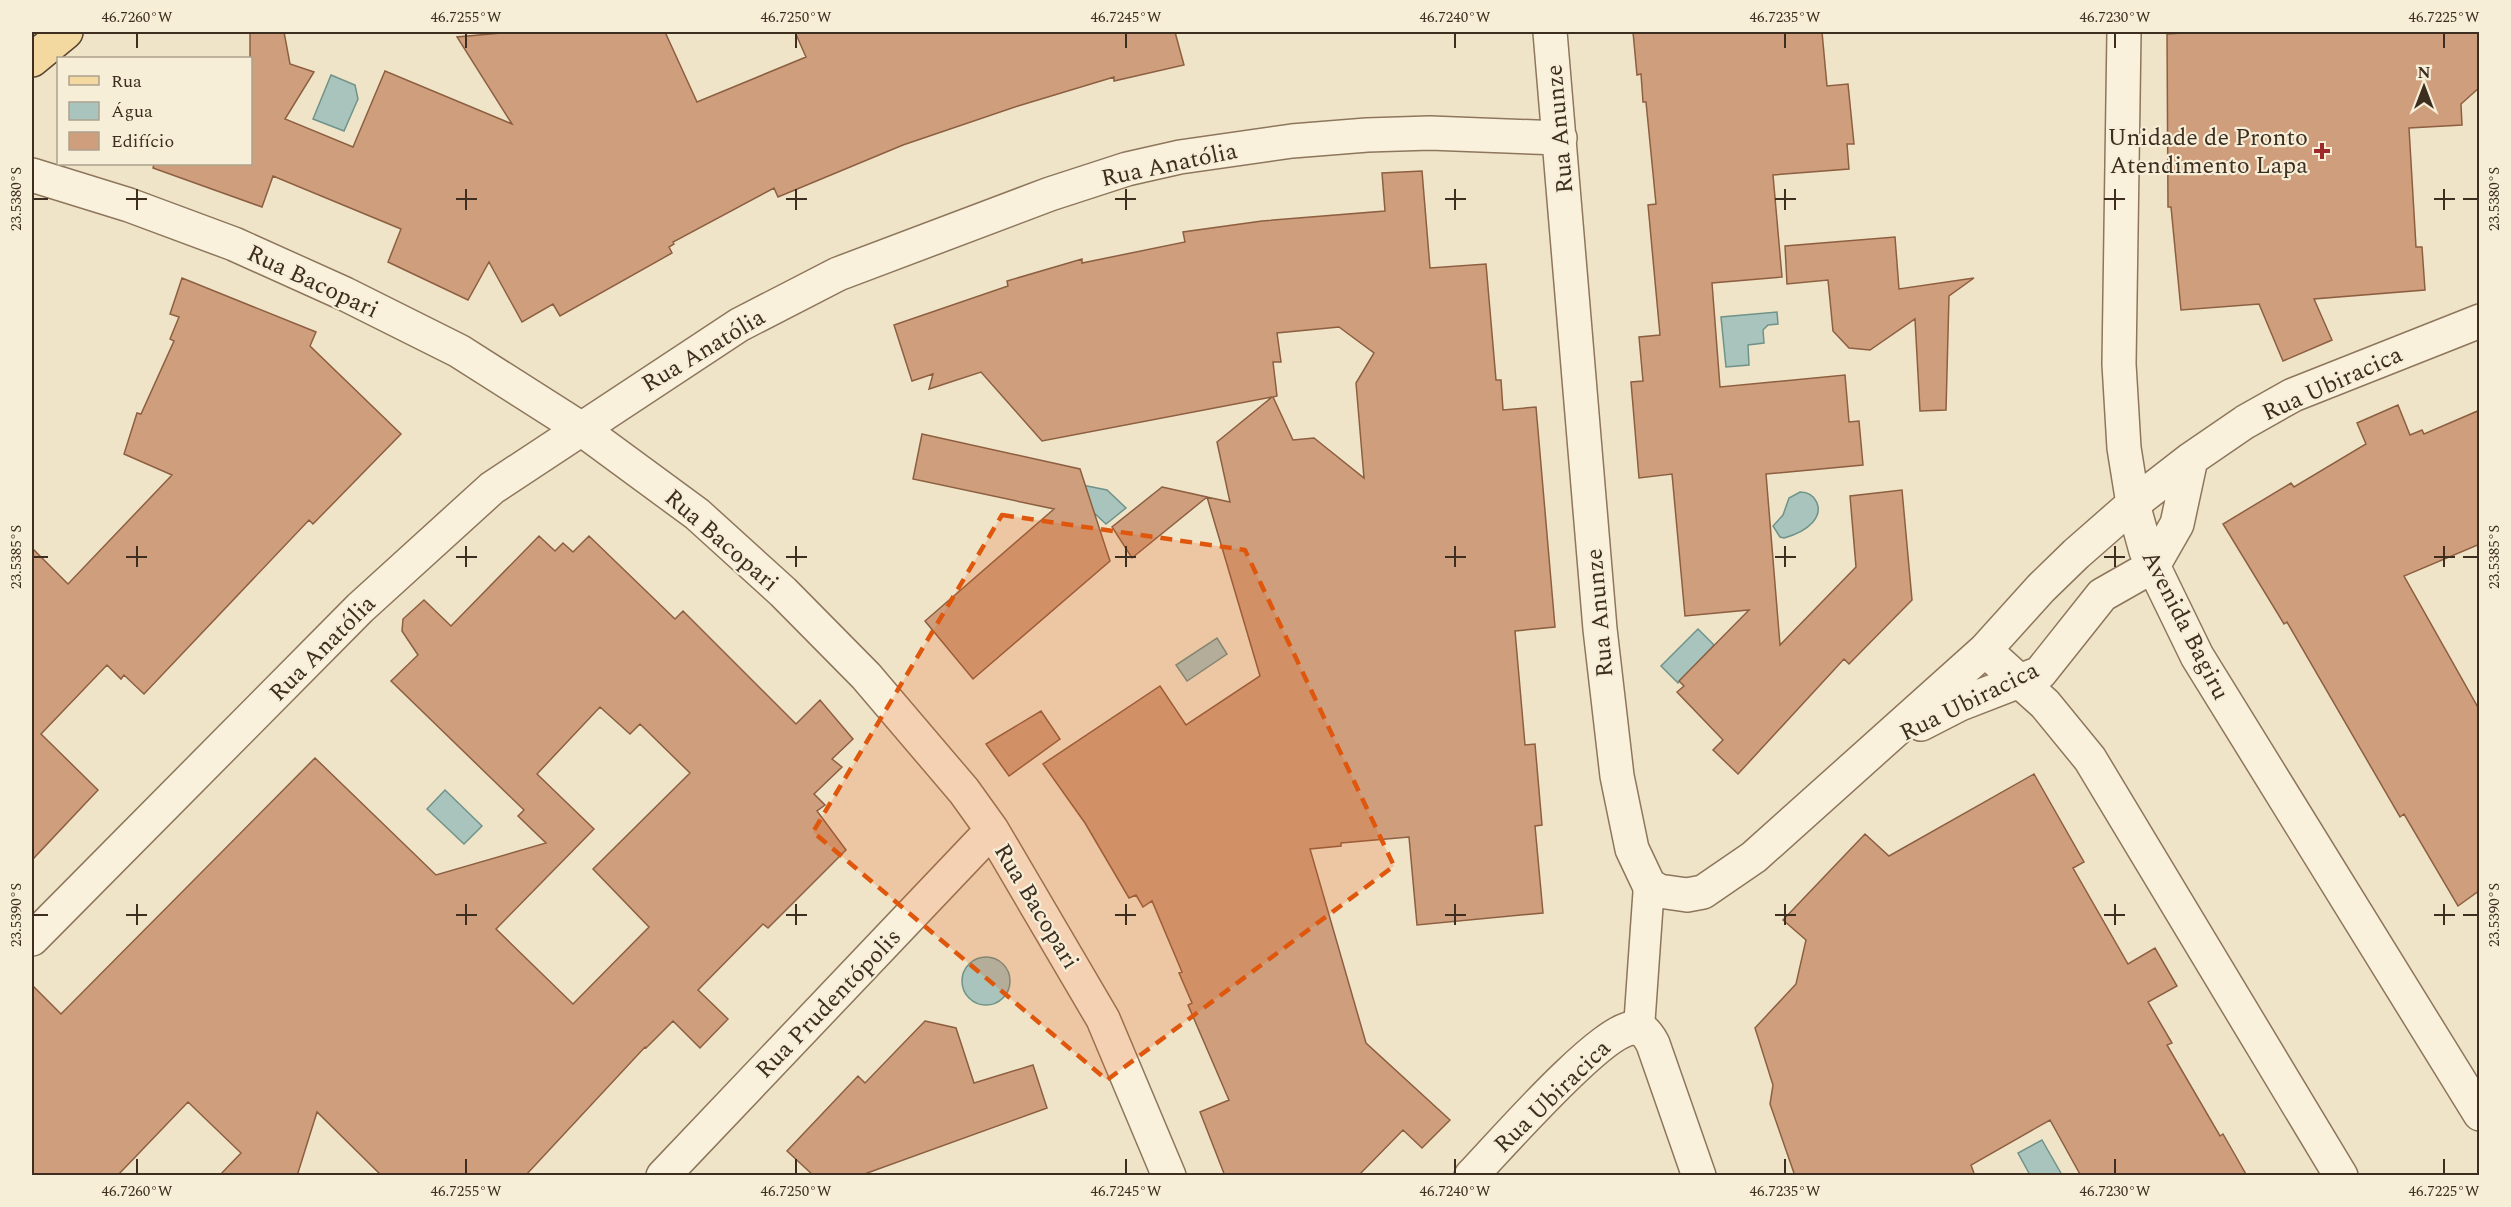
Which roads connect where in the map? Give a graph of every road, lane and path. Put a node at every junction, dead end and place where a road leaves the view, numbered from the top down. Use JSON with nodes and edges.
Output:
{"nodes":[{"id":1,"x":66,"y":32,"type":"edge"},
{"id":2,"x":1550,"y":32,"type":"edge"},
{"id":3,"x":2124,"y":32,"type":"edge"},
{"id":4,"x":32,"y":60,"type":"edge"},
{"id":5,"x":1560,"y":138,"type":"junction"},
{"id":6,"x":32,"y":175,"type":"edge"},
{"id":7,"x":2480,"y":321,"type":"edge"},
{"id":8,"x":580,"y":428,"type":"junction"},
{"id":9,"x":2191,"y":459,"type":"junction"},
{"id":10,"x":2133,"y":504,"type":"junction"},
{"id":11,"x":2153,"y":566,"type":"junction"},
{"id":12,"x":1985,"y":650,"type":"junction"},
{"id":13,"x":2020,"y":680,"type":"junction"},
{"id":14,"x":1883,"y":743,"type":"junction"},
{"id":15,"x":992,"y":830,"type":"junction"},
{"id":16,"x":1649,"y":885,"type":"junction"},
{"id":17,"x":32,"y":939,"type":"edge"},
{"id":18,"x":1639,"y":1028,"type":"junction"},
{"id":19,"x":2480,"y":1114,"type":"edge"},
{"id":20,"x":663,"y":1176,"type":"edge"},
{"id":21,"x":1169,"y":1176,"type":"edge"},
{"id":22,"x":1471,"y":1176,"type":"edge"},
{"id":23,"x":1699,"y":1176,"type":"edge"},
{"id":24,"x":2341,"y":1176,"type":"edge"}],
"edges":[{"from":1,"to":4,"type":"main road"},
{"from":2,"to":5,"type":"street","name":"Rua Anunze"},
{"from":3,"to":10,"type":"street","name":"Avenida Bagiru"},
{"from":5,"to":8,"type":"street","name":"Rua Anatólia"},
{"from":5,"to":16,"type":"street","name":"Rua Anunze"},
{"from":6,"to":8,"type":"street","name":"Rua Bacopari"},
{"from":7,"to":9,"type":"street","name":"Rua Ubiracica"},
{"from":8,"to":15,"type":"street","name":"Rua Bacopari"},
{"from":8,"to":17,"type":"street","name":"Rua Anatólia"},
{"from":9,"to":10,"type":"street","name":"Rua Ubiracica"},
{"from":9,"to":11,"type":"street"},
{"from":10,"to":11,"type":"street","name":"Avenida Bagiru"},
{"from":10,"to":12,"type":"street","name":"Rua Ubiracica"},
{"from":11,"to":13,"type":"street","name":"Rua Ubiracica"},
{"from":11,"to":19,"type":"street","name":"Avenida Bagiru"},
{"from":12,"to":13,"type":"street"},
{"from":12,"to":14,"type":"street","name":"Rua Ubiracica"},
{"from":13,"to":14,"type":"street","name":"Rua Ubiracica"},
{"from":13,"to":24,"type":"street"},
{"from":14,"to":16,"type":"street","name":"Rua Ubiracica"},
{"from":15,"to":20,"type":"street","name":"Rua Prudentópolis"},
{"from":15,"to":21,"type":"street","name":"Rua Bacopari"},
{"from":16,"to":18,"type":"street","name":"Rua Anunze"},
{"from":18,"to":22,"type":"street","name":"Rua Ubiracica"},
{"from":18,"to":23,"type":"street"}]}
